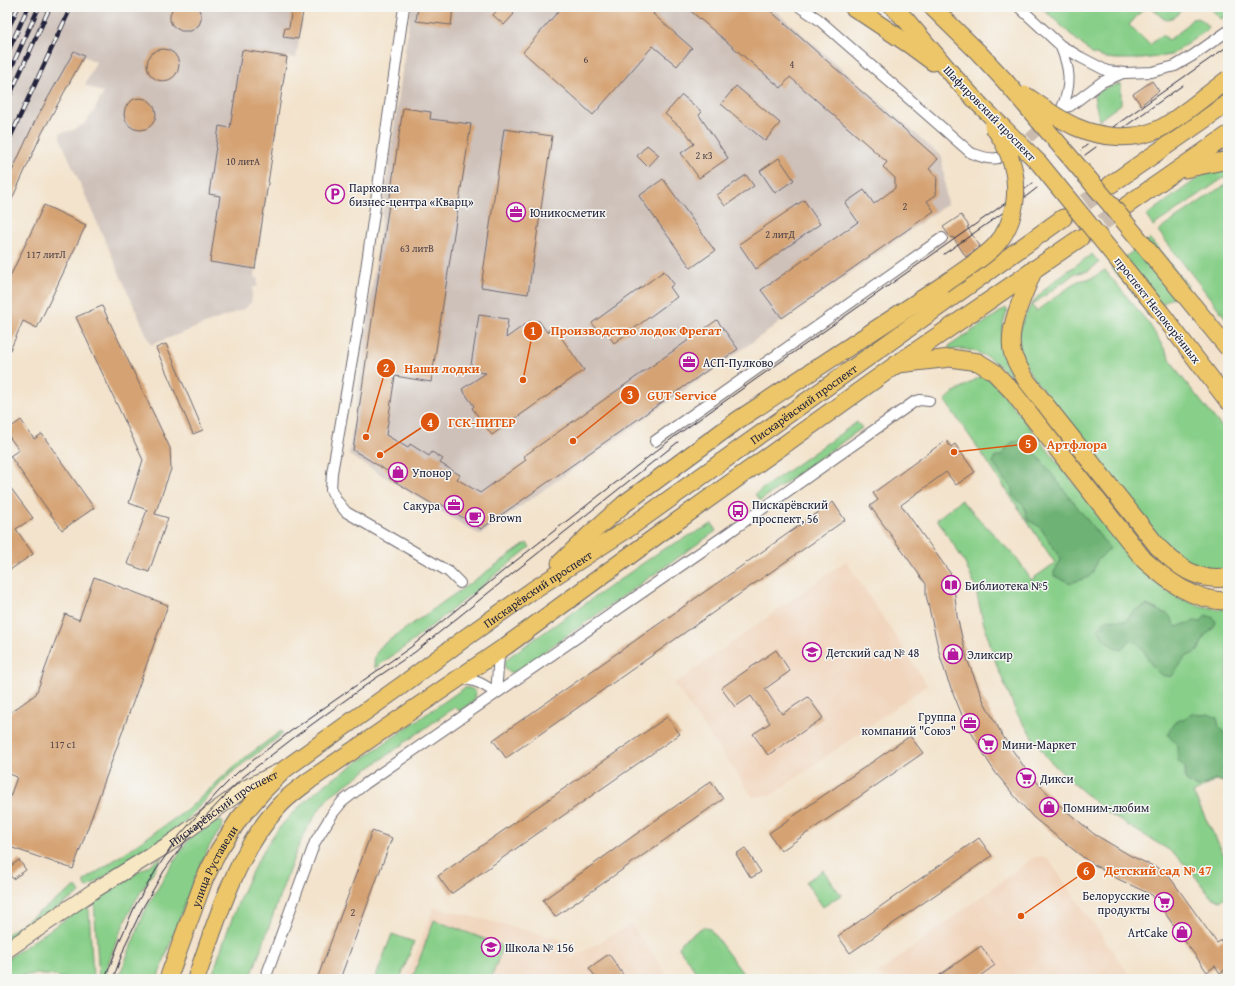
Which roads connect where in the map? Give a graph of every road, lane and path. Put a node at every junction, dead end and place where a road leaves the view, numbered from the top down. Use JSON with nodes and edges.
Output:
{"nodes":[{"id":1,"x":404,"y":7,"type":"edge"},
{"id":2,"x":800,"y":7,"type":"edge"},
{"id":3,"x":853,"y":7,"type":"edge"},
{"id":4,"x":893,"y":7,"type":"edge"},
{"id":5,"x":932,"y":7,"type":"edge"},
{"id":6,"x":945,"y":7,"type":"edge"},
{"id":7,"x":1019,"y":7,"type":"edge"},
{"id":8,"x":1228,"y":31,"type":"edge"},
{"id":9,"x":1060,"y":45,"type":"junction"},
{"id":10,"x":978,"y":52,"type":"junction"},
{"id":11,"x":1125,"y":73,"type":"junction"},
{"id":12,"x":956,"y":79,"type":"junction"},
{"id":13,"x":1228,"y":80,"type":"edge"},
{"id":14,"x":1005,"y":81,"type":"junction"},
{"id":15,"x":1228,"y":103,"type":"edge"},
{"id":16,"x":979,"y":104,"type":"junction"},
{"id":17,"x":1228,"y":136,"type":"edge"},
{"id":18,"x":998,"y":158,"type":"dead end"},
{"id":19,"x":1228,"y":160,"type":"edge"},
{"id":20,"x":1177,"y":171,"type":"junction"},
{"id":21,"x":1110,"y":185,"type":"tunnel mouth"},
{"id":22,"x":1119,"y":205,"type":"junction"},
{"id":23,"x":1063,"y":218,"type":"tunnel mouth"},
{"id":24,"x":1086,"y":220,"type":"joint"},
{"id":25,"x":942,"y":238,"type":"dead end"},
{"id":26,"x":1080,"y":238,"type":"tunnel mouth"},
{"id":27,"x":1034,"y":269,"type":"junction"},
{"id":28,"x":1228,"y":348,"type":"edge"},
{"id":29,"x":897,"y":364,"type":"junction"},
{"id":30,"x":929,"y":401,"type":"dead end"},
{"id":31,"x":1228,"y":401,"type":"edge"},
{"id":32,"x":655,"y":440,"type":"dead end"},
{"id":33,"x":1228,"y":578,"type":"edge"},
{"id":34,"x":460,"y":583,"type":"dead end"},
{"id":35,"x":533,"y":590,"type":"junction"},
{"id":36,"x":1228,"y":601,"type":"edge"},
{"id":37,"x":506,"y":646,"type":"junction"},
{"id":38,"x":459,"y":679,"type":"junction"},
{"id":39,"x":496,"y":693,"type":"junction"},
{"id":40,"x":285,"y":769,"type":"junction"},
{"id":41,"x":280,"y":805,"type":"joint"},
{"id":42,"x":7,"y":950,"type":"edge"},
{"id":43,"x":168,"y":979,"type":"edge"},
{"id":44,"x":196,"y":979,"type":"edge"},
{"id":45,"x":265,"y":979,"type":"edge"}],
"edges":[{"from":1,"to":34,"type":"street"},
{"from":2,"to":18,"type":"street"},
{"from":3,"to":12,"type":"main road"},
{"from":4,"to":12,"type":"main road","name":"Шафировский проспект"},
{"from":5,"to":10,"type":"main road"},
{"from":6,"to":10,"type":"main road"},
{"from":7,"to":9,"type":"street"},
{"from":8,"to":11,"type":"street"},
{"from":9,"to":11,"type":"street"},
{"from":9,"to":11,"type":"street"},
{"from":10,"to":14,"type":"main road"},
{"from":12,"to":16,"type":"main road","name":"Шафировский проспект"},
{"from":13,"to":14,"type":"main road","bridge":true},
{"from":14,"to":22,"type":"main road","bridge":true},
{"from":15,"to":21,"type":"main road"},
{"from":16,"to":24,"type":"main road","name":"Шафировский проспект","bridge":true},
{"from":16,"to":35,"type":"main road","bridge":true},
{"from":17,"to":20,"type":"main road"},
{"from":19,"to":20,"type":"main road"},
{"from":20,"to":22,"type":"main road"},
{"from":22,"to":28,"type":"main road","bridge":true},
{"from":23,"to":35,"type":"main road","name":"Пискарёвский проспект"},
{"from":24,"to":31,"type":"main road","name":"проспект Непокорённых","bridge":true},
{"from":25,"to":32,"type":"street"},
{"from":26,"to":27,"type":"main road","name":"Пискарёвский проспект"},
{"from":27,"to":29,"type":"main road","name":"Пискарёвский проспект"},
{"from":27,"to":33,"type":"main road"},
{"from":29,"to":36,"type":"main road"},
{"from":29,"to":37,"type":"main road","name":"Пискарёвский проспект"},
{"from":30,"to":39,"type":"street"},
{"from":35,"to":40,"type":"main road","name":"Пискарёвский проспект"},
{"from":37,"to":38,"type":"main road","name":"Пискарёвский проспект"},
{"from":37,"to":39,"type":"street"},
{"from":38,"to":39,"type":"street"},
{"from":38,"to":41,"type":"main road","name":"Пискарёвский проспект"},
{"from":39,"to":45,"type":"street"},
{"from":40,"to":42,"type":"main road","name":"Пискарёвский проспект"},
{"from":40,"to":43,"type":"main road","name":"улица Руставели"},
{"from":41,"to":44,"type":"main road","name":"улица Руставели"}]}
